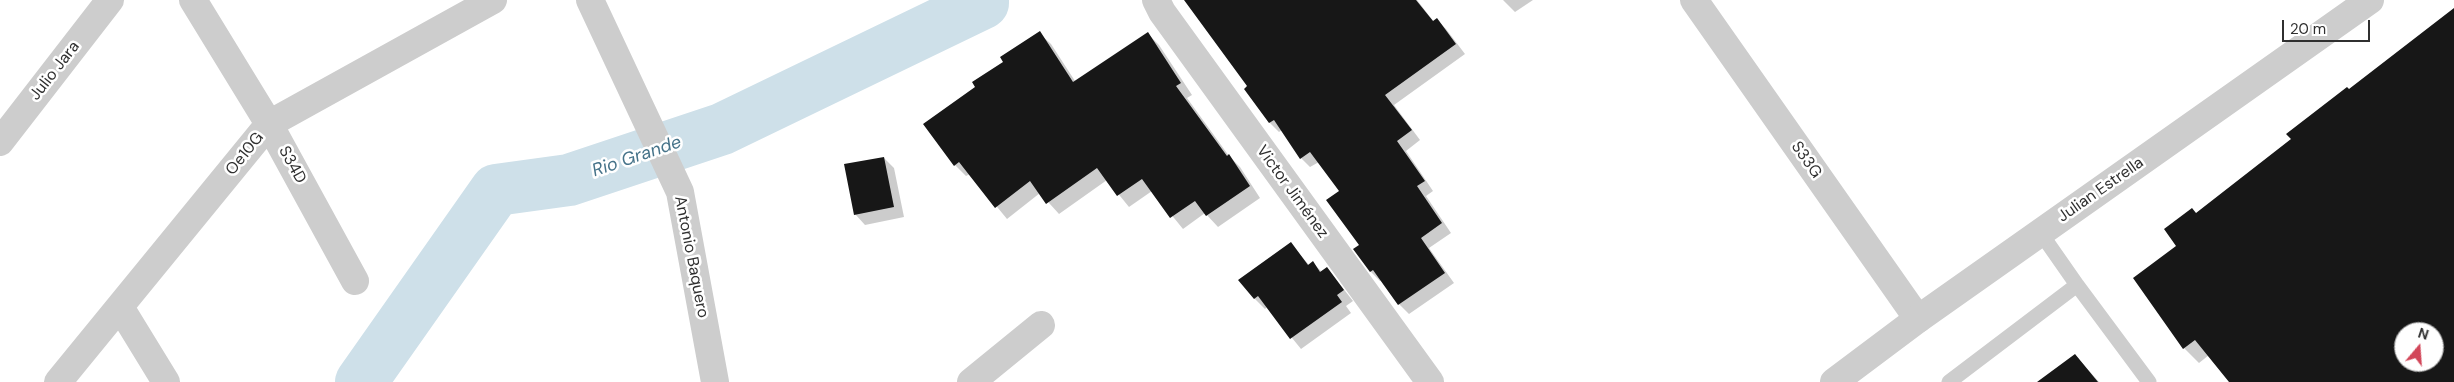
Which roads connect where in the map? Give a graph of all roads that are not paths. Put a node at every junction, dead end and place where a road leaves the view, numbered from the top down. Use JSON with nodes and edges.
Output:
{"nodes":[{"id":1,"x":110,"y":0,"type":"edge"},
{"id":2,"x":193,"y":0,"type":"edge"},
{"id":3,"x":493,"y":0,"type":"edge"},
{"id":4,"x":590,"y":0,"type":"edge"},
{"id":5,"x":1156,"y":0,"type":"edge"},
{"id":6,"x":1694,"y":0,"type":"edge"},
{"id":7,"x":2370,"y":0,"type":"edge"},
{"id":8,"x":269,"y":124,"type":"junction"},
{"id":9,"x":0,"y":142,"type":"edge"},
{"id":10,"x":2040,"y":232,"type":"junction"},
{"id":11,"x":355,"y":281,"type":"dead end"},
{"id":12,"x":2077,"y":285,"type":"junction"},
{"id":13,"x":120,"y":308,"type":"junction"},
{"id":14,"x":1918,"y":320,"type":"junction"},
{"id":15,"x":1041,"y":325,"type":"dead end"},
{"id":16,"x":58,"y":382,"type":"edge"},
{"id":17,"x":166,"y":382,"type":"edge"},
{"id":18,"x":715,"y":382,"type":"edge"},
{"id":19,"x":971,"y":382,"type":"edge"},
{"id":20,"x":1430,"y":382,"type":"edge"},
{"id":21,"x":1834,"y":382,"type":"edge"},
{"id":22,"x":1949,"y":382,"type":"edge"},
{"id":23,"x":2149,"y":382,"type":"edge"}],
"edges":[{"from":1,"to":9,"type":"street","name":"Julio Jara"},
{"from":2,"to":8,"type":"street","name":"S34D"},
{"from":3,"to":8,"type":"street","name":"Oe10G"},
{"from":4,"to":18,"type":"street","name":"Antonio Baquero"},
{"from":5,"to":20,"type":"street","name":"Victor Jiménez"},
{"from":6,"to":14,"type":"street","name":"S33G"},
{"from":7,"to":10,"type":"street","name":"Julian Estrella"},
{"from":8,"to":11,"type":"street","name":"S34D"},
{"from":8,"to":13,"type":"street","name":"Oe10G"},
{"from":10,"to":12,"type":"lane"},
{"from":10,"to":14,"type":"street","name":"Julian Estrella"},
{"from":12,"to":22,"type":"lane"},
{"from":12,"to":23,"type":"lane"},
{"from":13,"to":16,"type":"street","name":"Oe10G"},
{"from":13,"to":17,"type":"street"},
{"from":14,"to":21,"type":"street","name":"Julian Estrella"},
{"from":15,"to":19,"type":"street"}]}
